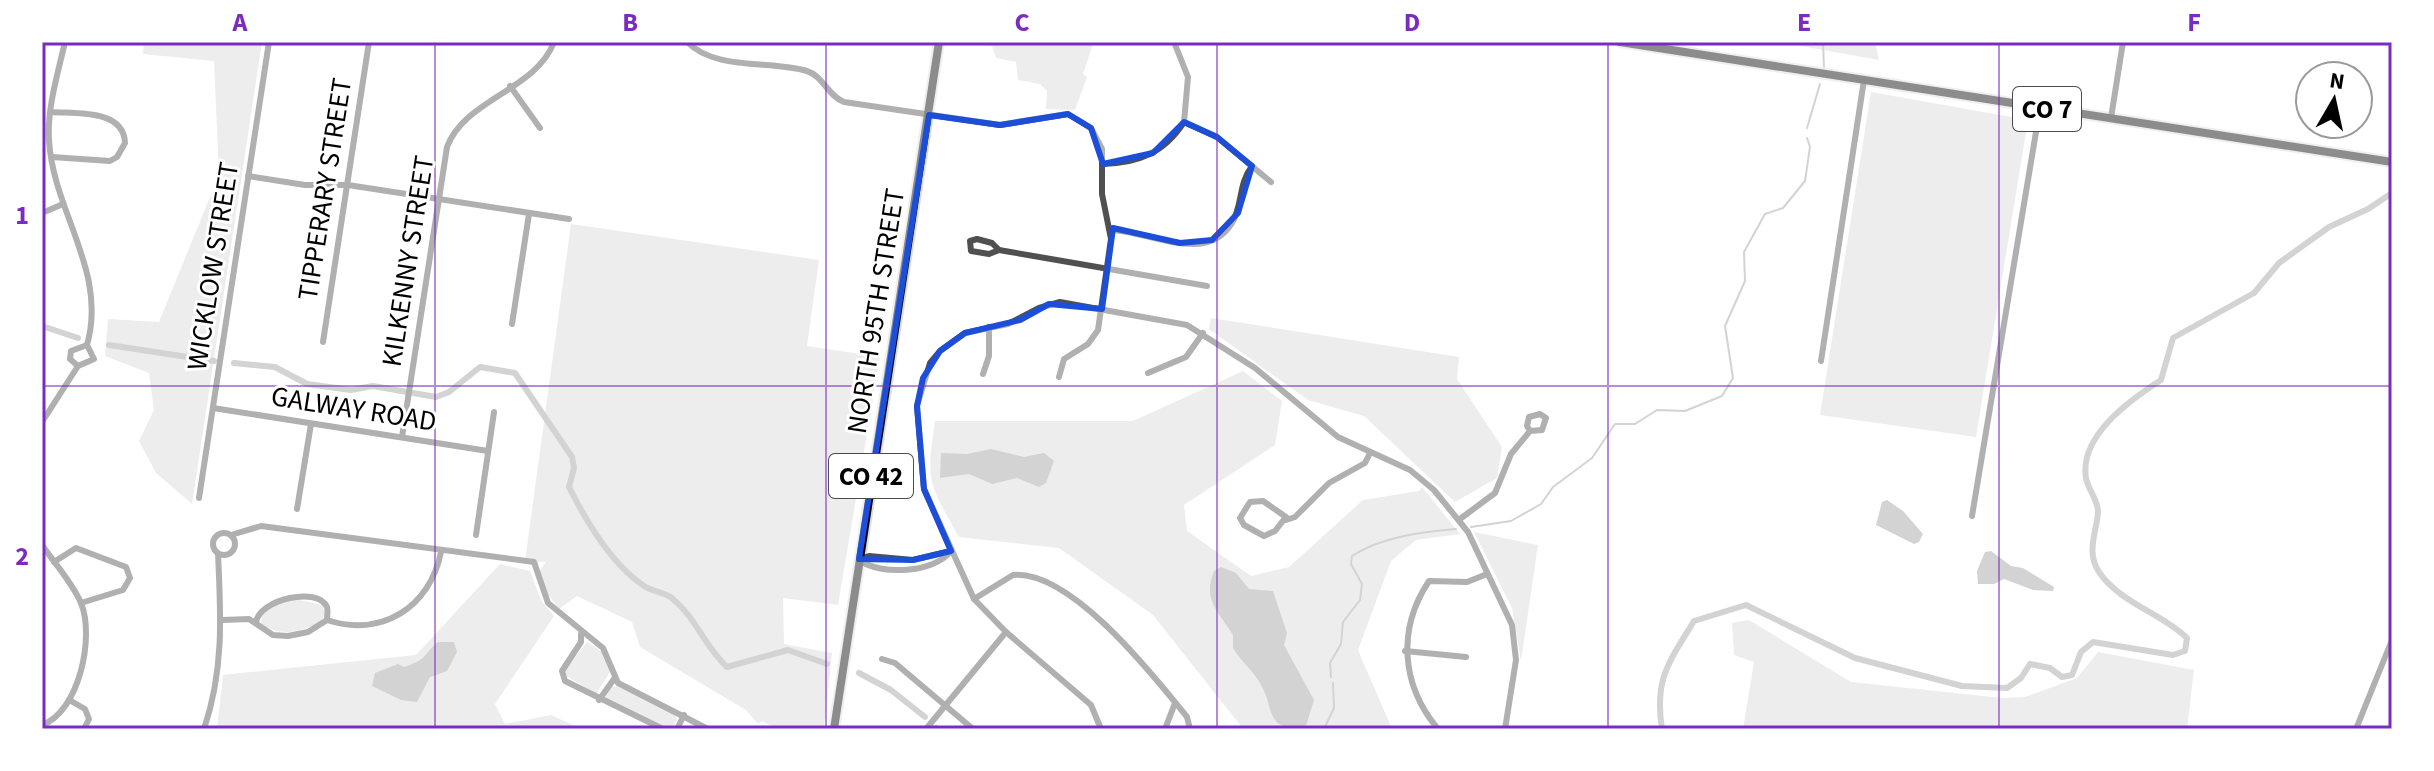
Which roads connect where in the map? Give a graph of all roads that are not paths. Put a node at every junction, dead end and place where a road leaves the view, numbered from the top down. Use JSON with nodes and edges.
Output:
{"nodes":[{"id":1,"x":65,"y":42,"type":"edge"},
{"id":2,"x":269,"y":42,"type":"edge"},
{"id":3,"x":369,"y":42,"type":"edge"},
{"id":4,"x":554,"y":42,"type":"edge"},
{"id":5,"x":687,"y":42,"type":"edge"},
{"id":6,"x":939,"y":42,"type":"edge"},
{"id":7,"x":1174,"y":42,"type":"edge"},
{"id":8,"x":1620,"y":42,"type":"edge"},
{"id":9,"x":2123,"y":42,"type":"edge"},
{"id":10,"x":1864,"y":80,"type":"junction"},
{"id":11,"x":510,"y":86,"type":"junction"},
{"id":12,"x":2040,"y":108,"type":"junction"},
{"id":13,"x":51,"y":112,"type":"junction"},
{"id":14,"x":929,"y":115,"type":"junction"},
{"id":15,"x":2111,"y":118,"type":"junction"},
{"id":16,"x":1184,"y":122,"type":"junction"},
{"id":17,"x":540,"y":128,"type":"dead end"},
{"id":18,"x":52,"y":157,"type":"junction"},
{"id":19,"x":2392,"y":162,"type":"edge"},
{"id":20,"x":1103,"y":164,"type":"junction"},
{"id":21,"x":1252,"y":166,"type":"junction"},
{"id":22,"x":248,"y":176,"type":"junction"},
{"id":23,"x":1271,"y":182,"type":"dead end"},
{"id":24,"x":348,"y":185,"type":"junction"},
{"id":25,"x":438,"y":199,"type":"junction"},
{"id":26,"x":63,"y":204,"type":"junction"},
{"id":27,"x":42,"y":213,"type":"edge"},
{"id":28,"x":529,"y":214,"type":"junction"},
{"id":29,"x":569,"y":219,"type":"dead end"},
{"id":30,"x":1110,"y":230,"type":"junction"},
{"id":31,"x":999,"y":250,"type":"dead end"},
{"id":32,"x":1107,"y":271,"type":"junction"},
{"id":33,"x":1207,"y":286,"type":"dead end"},
{"id":34,"x":1102,"y":309,"type":"junction"},
{"id":35,"x":512,"y":324,"type":"dead end"},
{"id":36,"x":989,"y":327,"type":"junction"},
{"id":37,"x":1203,"y":333,"type":"junction"},
{"id":38,"x":323,"y":342,"type":"dead end"},
{"id":39,"x":87,"y":345,"type":"junction"},
{"id":40,"x":1821,"y":361,"type":"dead end"},
{"id":41,"x":78,"y":366,"type":"junction"},
{"id":42,"x":1148,"y":373,"type":"dead end"},
{"id":43,"x":983,"y":374,"type":"dead end"},
{"id":44,"x":1059,"y":377,"type":"dead end"},
{"id":45,"x":42,"y":395,"type":"edge"},
{"id":46,"x":52,"y":401,"type":"junction"},
{"id":47,"x":213,"y":408,"type":"junction"},
{"id":48,"x":494,"y":412,"type":"dead end"},
{"id":49,"x":42,"y":422,"type":"edge"},
{"id":50,"x":311,"y":424,"type":"junction"},
{"id":51,"x":1530,"y":431,"type":"dead end"},
{"id":52,"x":402,"y":437,"type":"junction"},
{"id":53,"x":488,"y":451,"type":"junction"},
{"id":54,"x":1370,"y":453,"type":"junction"},
{"id":55,"x":199,"y":498,"type":"dead end"},
{"id":56,"x":297,"y":509,"type":"dead end"},
{"id":57,"x":1972,"y":516,"type":"dead end"},
{"id":58,"x":1460,"y":519,"type":"junction"},
{"id":59,"x":1286,"y":520,"type":"junction"},
{"id":60,"x":231,"y":535,"type":"junction"},
{"id":61,"x":476,"y":535,"type":"dead end"},
{"id":62,"x":42,"y":545,"type":"edge"},
{"id":63,"x":951,"y":551,"type":"junction"},
{"id":64,"x":441,"y":552,"type":"junction"},
{"id":65,"x":218,"y":554,"type":"junction"},
{"id":66,"x":859,"y":559,"type":"junction"},
{"id":67,"x":54,"y":562,"type":"junction"},
{"id":68,"x":1487,"y":574,"type":"junction"},
{"id":69,"x":974,"y":599,"type":"junction"},
{"id":70,"x":81,"y":603,"type":"junction"},
{"id":71,"x":223,"y":620,"type":"junction"},
{"id":72,"x":327,"y":620,"type":"junction"},
{"id":73,"x":253,"y":621,"type":"junction"},
{"id":74,"x":1006,"y":632,"type":"junction"},
{"id":75,"x":581,"y":634,"type":"junction"},
{"id":76,"x":2392,"y":640,"type":"edge"},
{"id":77,"x":581,"y":642,"type":"junction"},
{"id":78,"x":600,"y":645,"type":"junction"},
{"id":79,"x":2391,"y":648,"type":"edge"},
{"id":80,"x":1405,"y":651,"type":"junction"},
{"id":81,"x":1466,"y":657,"type":"dead end"},
{"id":82,"x":882,"y":659,"type":"dead end"},
{"id":83,"x":614,"y":679,"type":"junction"},
{"id":84,"x":599,"y":700,"type":"junction"},
{"id":85,"x":71,"y":701,"type":"junction"},
{"id":86,"x":1175,"y":703,"type":"junction"},
{"id":87,"x":945,"y":704,"type":"junction"},
{"id":88,"x":684,"y":715,"type":"junction"},
{"id":89,"x":42,"y":725,"type":"edge"},
{"id":90,"x":84,"y":729,"type":"edge"},
{"id":91,"x":204,"y":729,"type":"edge"},
{"id":92,"x":663,"y":729,"type":"edge"},
{"id":93,"x":677,"y":729,"type":"edge"},
{"id":94,"x":708,"y":729,"type":"edge"},
{"id":95,"x":834,"y":729,"type":"edge"},
{"id":96,"x":926,"y":729,"type":"edge"},
{"id":97,"x":973,"y":729,"type":"edge"},
{"id":98,"x":1101,"y":729,"type":"edge"},
{"id":99,"x":1165,"y":729,"type":"edge"},
{"id":100,"x":1190,"y":729,"type":"edge"},
{"id":101,"x":1438,"y":729,"type":"edge"},
{"id":102,"x":1505,"y":729,"type":"edge"},
{"id":103,"x":2356,"y":729,"type":"edge"}],
"edges":[{"from":1,"to":13,"type":"street"},
{"from":2,"to":22,"type":"street","name":"WICKLOW STREET"},
{"from":3,"to":24,"type":"street","name":"TIPPERARY STREET"},
{"from":4,"to":11,"type":"street","name":"KILKENNY STREET"},
{"from":5,"to":14,"type":"street"},
{"from":6,"to":14,"type":"main road","name":"NORTH 95TH STREET","number":"CO 42"},
{"from":7,"to":16,"type":"street"},
{"from":8,"to":10,"type":"main road","number":"CO 7"},
{"from":9,"to":15,"type":"street"},
{"from":10,"to":12,"type":"main road","number":"CO 7"},
{"from":10,"to":40,"type":"street"},
{"from":11,"to":17,"type":"street"},
{"from":11,"to":25,"type":"street","name":"KILKENNY STREET"},
{"from":12,"to":15,"type":"main road","number":"CO 7"},
{"from":12,"to":57,"type":"street"},
{"from":13,"to":18,"type":"street"},
{"from":13,"to":18,"type":"street"},
{"from":14,"to":20,"type":"street"},
{"from":14,"to":66,"type":"main road","name":"NORTH 95TH STREET","number":"CO 42"},
{"from":15,"to":19,"type":"main road","number":"CO 7"},
{"from":16,"to":20,"type":"street"},
{"from":16,"to":21,"type":"street"},
{"from":18,"to":26,"type":"street"},
{"from":20,"to":30,"type":"street"},
{"from":21,"to":23,"type":"street"},
{"from":21,"to":30,"type":"street"},
{"from":22,"to":24,"type":"street"},
{"from":22,"to":47,"type":"street","name":"WICKLOW STREET"},
{"from":24,"to":25,"type":"street"},
{"from":24,"to":38,"type":"street","name":"TIPPERARY STREET"},
{"from":25,"to":28,"type":"street"},
{"from":25,"to":52,"type":"street","name":"KILKENNY STREET"},
{"from":26,"to":27,"type":"street"},
{"from":26,"to":39,"type":"street"},
{"from":28,"to":29,"type":"street"},
{"from":28,"to":35,"type":"street"},
{"from":30,"to":32,"type":"street"},
{"from":31,"to":32,"type":"street"},
{"from":32,"to":33,"type":"street"},
{"from":32,"to":34,"type":"street"},
{"from":34,"to":36,"type":"street"},
{"from":34,"to":37,"type":"street"},
{"from":34,"to":44,"type":"street"},
{"from":36,"to":43,"type":"street"},
{"from":36,"to":63,"type":"street"},
{"from":37,"to":42,"type":"street"},
{"from":37,"to":54,"type":"street"},
{"from":39,"to":41,"type":"street"},
{"from":39,"to":41,"type":"street"},
{"from":41,"to":46,"type":"street"},
{"from":45,"to":46,"type":"street"},
{"from":46,"to":49,"type":"street"},
{"from":47,"to":50,"type":"street","name":"GALWAY ROAD"},
{"from":47,"to":55,"type":"street","name":"WICKLOW STREET"},
{"from":48,"to":53,"type":"street"},
{"from":50,"to":52,"type":"street","name":"GALWAY ROAD"},
{"from":50,"to":56,"type":"street"},
{"from":51,"to":58,"type":"street"},
{"from":52,"to":53,"type":"street","name":"GALWAY ROAD"},
{"from":53,"to":61,"type":"street"},
{"from":54,"to":58,"type":"street"},
{"from":54,"to":59,"type":"street"},
{"from":58,"to":68,"type":"street"},
{"from":59,"to":59,"type":"street"},
{"from":60,"to":64,"type":"street"},
{"from":60,"to":65,"type":"street"},
{"from":60,"to":65,"type":"street"},
{"from":62,"to":67,"type":"street"},
{"from":63,"to":66,"type":"street"},
{"from":63,"to":69,"type":"street"},
{"from":64,"to":72,"type":"street"},
{"from":64,"to":75,"type":"street"},
{"from":65,"to":71,"type":"street"},
{"from":66,"to":95,"type":"main road","name":"NORTH 95TH STREET","number":"CO 42"},
{"from":67,"to":70,"type":"street"},
{"from":67,"to":70,"type":"street"},
{"from":68,"to":80,"type":"street"},
{"from":68,"to":102,"type":"street"},
{"from":69,"to":74,"type":"street"},
{"from":69,"to":86,"type":"street"},
{"from":70,"to":85,"type":"street"},
{"from":71,"to":73,"type":"street"},
{"from":71,"to":91,"type":"street"},
{"from":72,"to":73,"type":"street"},
{"from":72,"to":73,"type":"street"},
{"from":74,"to":87,"type":"street"},
{"from":74,"to":98,"type":"street"},
{"from":75,"to":77,"type":"street"},
{"from":75,"to":78,"type":"street"},
{"from":76,"to":79,"type":"street"},
{"from":77,"to":78,"type":"street"},
{"from":77,"to":84,"type":"street"},
{"from":78,"to":83,"type":"street"},
{"from":79,"to":103,"type":"street"},
{"from":80,"to":81,"type":"street"},
{"from":80,"to":101,"type":"street"},
{"from":82,"to":87,"type":"street"},
{"from":83,"to":84,"type":"street"},
{"from":83,"to":88,"type":"street"},
{"from":84,"to":92,"type":"street"},
{"from":85,"to":89,"type":"street"},
{"from":85,"to":90,"type":"street"},
{"from":86,"to":99,"type":"street"},
{"from":86,"to":100,"type":"street"},
{"from":87,"to":96,"type":"street"},
{"from":87,"to":97,"type":"street"},
{"from":88,"to":93,"type":"street"},
{"from":88,"to":94,"type":"street"}]}
